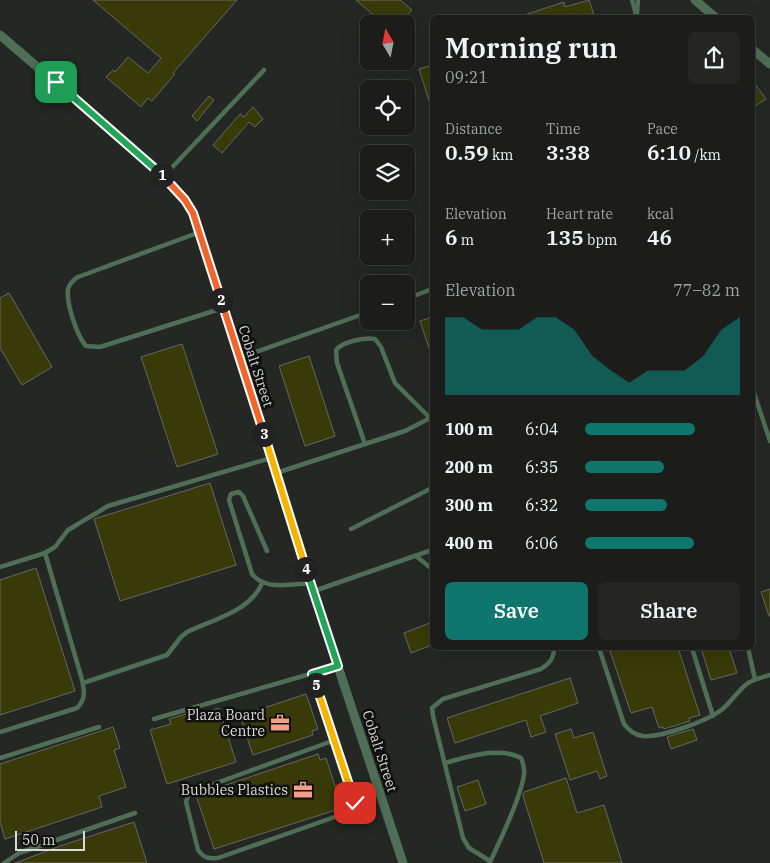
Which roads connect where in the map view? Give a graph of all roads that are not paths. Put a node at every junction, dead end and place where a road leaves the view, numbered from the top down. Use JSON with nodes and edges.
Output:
{"nodes":[{"id":1,"x":632,"y":0,"type":"edge"},
{"id":2,"x":638,"y":0,"type":"edge"},
{"id":3,"x":696,"y":0,"type":"edge"},
{"id":4,"x":637,"y":15,"type":"edge"},
{"id":5,"x":637,"y":15,"type":"edge"},
{"id":6,"x":713,"y":15,"type":"edge"},
{"id":7,"x":0,"y":34,"type":"edge"},
{"id":8,"x":755,"y":52,"type":"edge"},
{"id":9,"x":770,"y":64,"type":"edge"},
{"id":10,"x":264,"y":70,"type":"dead end"},
{"id":11,"x":164,"y":176,"type":"junction"},
{"id":12,"x":200,"y":232,"type":"junction"},
{"id":13,"x":430,"y":291,"type":"edge"},
{"id":14,"x":415,"y":296,"type":"edge"},
{"id":15,"x":223,"y":308,"type":"junction"},
{"id":16,"x":360,"y":315,"type":"edge"},
{"id":17,"x":239,"y":358,"type":"junction"},
{"id":18,"x":755,"y":396,"type":"edge"},
{"id":19,"x":430,"y":418,"type":"edge"},
{"id":20,"x":430,"y":421,"type":"edge"},
{"id":21,"x":770,"y":441,"type":"edge"},
{"id":22,"x":365,"y":444,"type":"junction"},
{"id":23,"x":271,"y":458,"type":"junction"},
{"id":24,"x":276,"y":473,"type":"junction"},
{"id":25,"x":430,"y":489,"type":"edge"},
{"id":26,"x":351,"y":528,"type":"dead end"},
{"id":27,"x":267,"y":551,"type":"dead end"},
{"id":28,"x":430,"y":551,"type":"edge"},
{"id":29,"x":45,"y":553,"type":"junction"},
{"id":30,"x":416,"y":556,"type":"junction"},
{"id":31,"x":0,"y":567,"type":"edge"},
{"id":32,"x":430,"y":567,"type":"edge"},
{"id":33,"x":262,"y":583,"type":"junction"},
{"id":34,"x":312,"y":587,"type":"junction"},
{"id":35,"x":554,"y":650,"type":"edge"},
{"id":36,"x":600,"y":650,"type":"edge"},
{"id":37,"x":693,"y":650,"type":"edge"},
{"id":38,"x":748,"y":650,"type":"edge"},
{"id":39,"x":338,"y":666,"type":"junction"},
{"id":40,"x":312,"y":674,"type":"junction"},
{"id":41,"x":770,"y":675,"type":"edge"},
{"id":42,"x":755,"y":679,"type":"junction"},
{"id":43,"x":83,"y":683,"type":"junction"},
{"id":44,"x":713,"y":716,"type":"junction"},
{"id":45,"x":154,"y":719,"type":"dead end"},
{"id":46,"x":99,"y":727,"type":"dead end"},
{"id":47,"x":0,"y":732,"type":"edge"},
{"id":48,"x":334,"y":740,"type":"junction"},
{"id":49,"x":0,"y":758,"type":"edge"},
{"id":50,"x":444,"y":763,"type":"junction"},
{"id":51,"x":135,"y":814,"type":"dead end"},
{"id":52,"x":490,"y":862,"type":"edge"},
{"id":53,"x":4,"y":863,"type":"edge"},
{"id":54,"x":403,"y":863,"type":"edge"}],
"edges":[{"from":1,"to":4,"type":"lane"},
{"from":2,"to":5,"type":"lane"},
{"from":3,"to":6,"type":"street"},
{"from":7,"to":11,"type":"street","name":"Cobalt Street"},
{"from":8,"to":9,"type":"street"},
{"from":10,"to":11,"type":"lane"},
{"from":11,"to":12,"type":"street","name":"Cobalt Street"},
{"from":12,"to":15,"type":"street","name":"Cobalt Street"},
{"from":12,"to":15,"type":"lane"},
{"from":13,"to":14,"type":"lane"},
{"from":15,"to":17,"type":"street","name":"Cobalt Street"},
{"from":16,"to":17,"type":"lane"},
{"from":17,"to":23,"type":"street","name":"Cobalt Street"},
{"from":18,"to":21,"type":"lane"},
{"from":19,"to":22,"type":"lane"},
{"from":20,"to":22,"type":"lane"},
{"from":22,"to":24,"type":"lane"},
{"from":23,"to":24,"type":"street","name":"Cobalt Street"},
{"from":23,"to":29,"type":"lane"},
{"from":24,"to":34,"type":"street","name":"Cobalt Street"},
{"from":25,"to":26,"type":"lane"},
{"from":27,"to":33,"type":"lane"},
{"from":28,"to":30,"type":"lane"},
{"from":29,"to":31,"type":"lane"},
{"from":29,"to":43,"type":"lane"},
{"from":30,"to":32,"type":"lane"},
{"from":30,"to":34,"type":"lane"},
{"from":33,"to":34,"type":"lane"},
{"from":33,"to":43,"type":"lane"},
{"from":34,"to":39,"type":"street","name":"Cobalt Street"},
{"from":35,"to":50,"type":"lane"},
{"from":36,"to":44,"type":"lane"},
{"from":37,"to":44,"type":"lane"},
{"from":38,"to":42,"type":"lane"},
{"from":39,"to":40,"type":"lane"},
{"from":39,"to":54,"type":"street","name":"Cobalt Street"},
{"from":40,"to":45,"type":"lane"},
{"from":40,"to":48,"type":"lane"},
{"from":41,"to":42,"type":"lane"},
{"from":42,"to":44,"type":"lane"},
{"from":43,"to":47,"type":"lane"},
{"from":46,"to":49,"type":"lane"},
{"from":48,"to":48,"type":"lane"},
{"from":50,"to":52,"type":"lane"},
{"from":50,"to":52,"type":"lane"},
{"from":51,"to":53,"type":"lane"}]}
